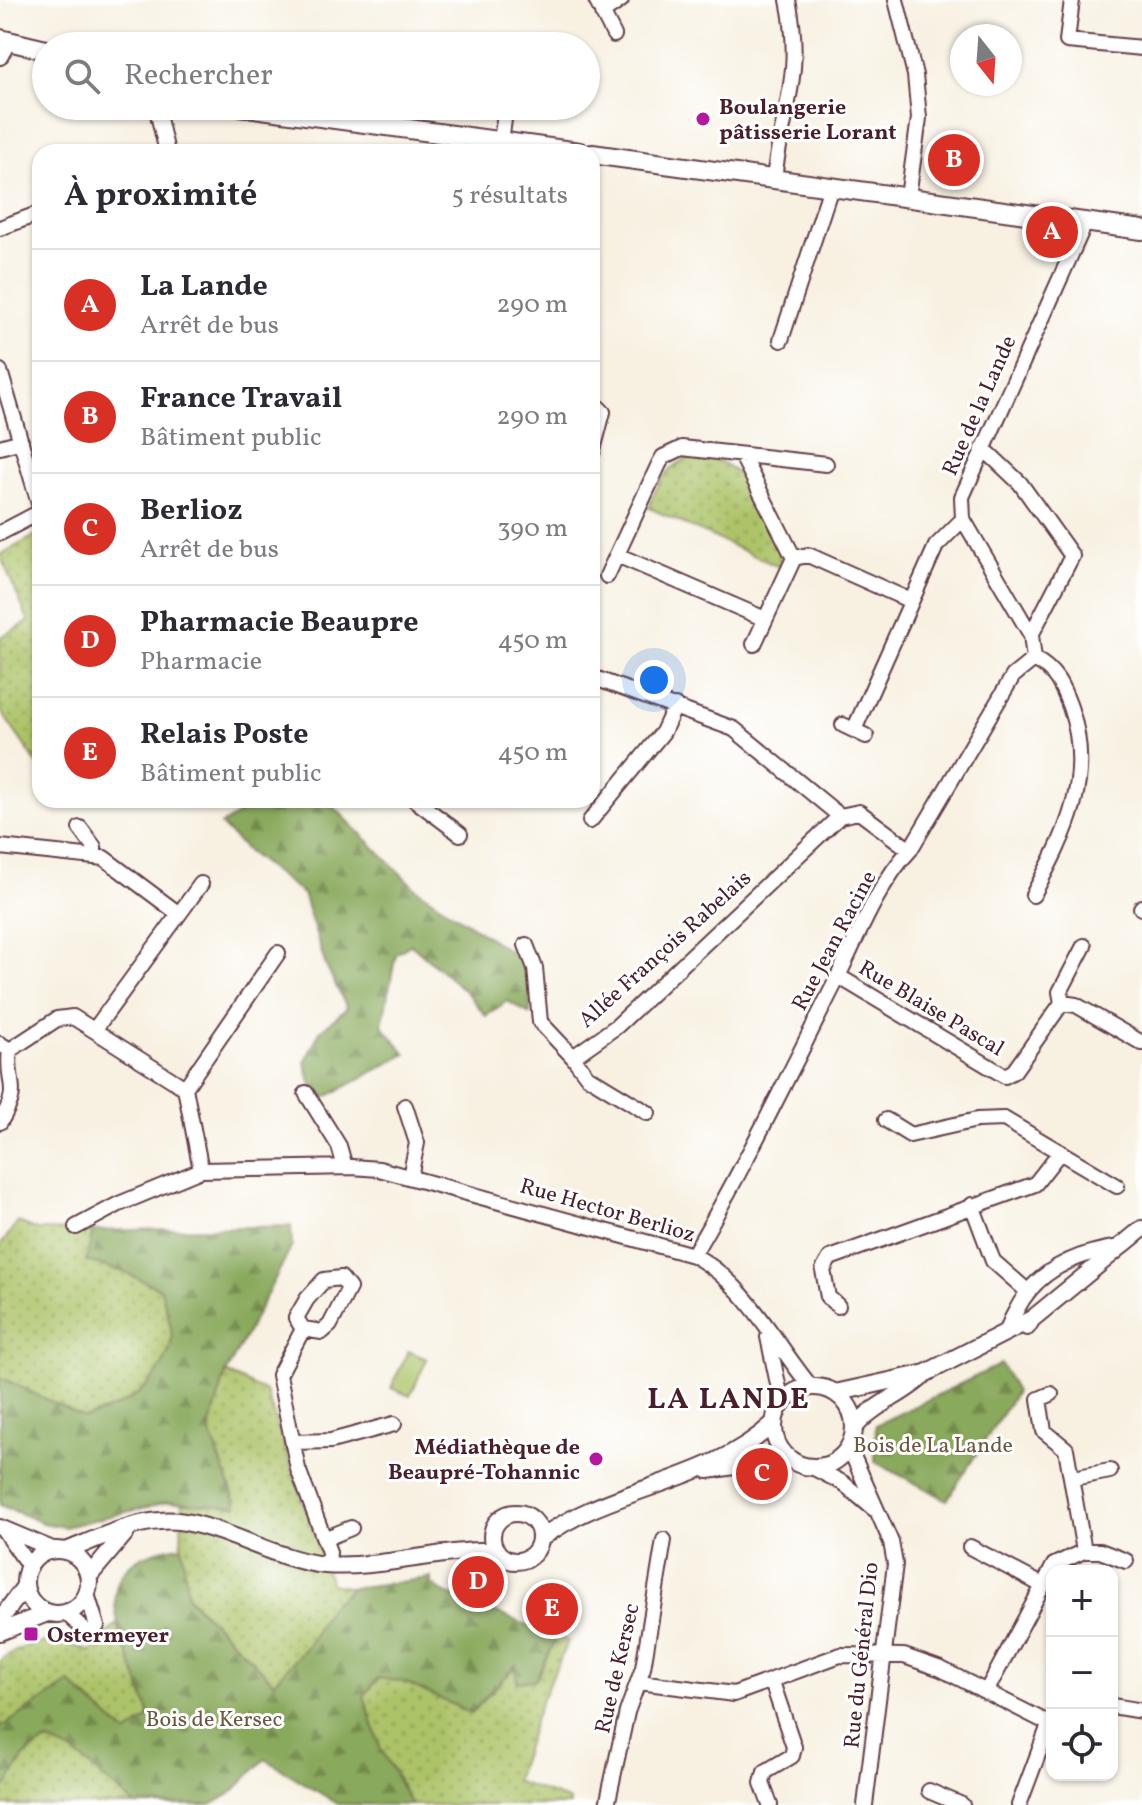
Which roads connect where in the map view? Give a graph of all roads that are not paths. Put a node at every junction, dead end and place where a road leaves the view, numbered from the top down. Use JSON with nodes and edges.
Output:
{"nodes":[{"id":1,"x":621,"y":0,"type":"edge"},
{"id":2,"x":788,"y":0,"type":"edge"},
{"id":3,"x":896,"y":0,"type":"edge"},
{"id":4,"x":1072,"y":0,"type":"edge"},
{"id":5,"x":599,"y":6,"type":"edge"},
{"id":6,"x":614,"y":35,"type":"dead end"},
{"id":7,"x":3,"y":46,"type":"edge"},
{"id":8,"x":1142,"y":48,"type":"edge"},
{"id":9,"x":32,"y":49,"type":"edge"},
{"id":10,"x":159,"y":120,"type":"edge"},
{"id":11,"x":318,"y":120,"type":"edge"},
{"id":12,"x":506,"y":120,"type":"edge"},
{"id":13,"x":165,"y":144,"type":"edge"},
{"id":14,"x":454,"y":144,"type":"edge"},
{"id":15,"x":506,"y":144,"type":"edge"},
{"id":16,"x":600,"y":155,"type":"edge"},
{"id":17,"x":774,"y":179,"type":"junction"},
{"id":18,"x":831,"y":187,"type":"junction"},
{"id":19,"x":908,"y":197,"type":"junction"},
{"id":20,"x":32,"y":216,"type":"edge"},
{"id":21,"x":1085,"y":223,"type":"junction"},
{"id":22,"x":0,"y":228,"type":"edge"},
{"id":23,"x":1142,"y":230,"type":"edge"},
{"id":24,"x":781,"y":340,"type":"dead end"},
{"id":25,"x":0,"y":371,"type":"edge"},
{"id":26,"x":21,"y":441,"type":"junction"},
{"id":27,"x":0,"y":447,"type":"edge"},
{"id":28,"x":983,"y":448,"type":"junction"},
{"id":29,"x":742,"y":456,"type":"junction"},
{"id":30,"x":826,"y":464,"type":"dead end"},
{"id":31,"x":32,"y":481,"type":"edge"},
{"id":32,"x":32,"y":515,"type":"edge"},
{"id":33,"x":963,"y":519,"type":"junction"},
{"id":34,"x":0,"y":533,"type":"edge"},
{"id":35,"x":617,"y":555,"type":"junction"},
{"id":36,"x":794,"y":558,"type":"junction"},
{"id":37,"x":607,"y":576,"type":"dead end"},
{"id":38,"x":911,"y":601,"type":"junction"},
{"id":39,"x":765,"y":619,"type":"junction"},
{"id":40,"x":1031,"y":635,"type":"junction"},
{"id":41,"x":754,"y":644,"type":"dead end"},
{"id":42,"x":1034,"y":659,"type":"junction"},
{"id":43,"x":600,"y":680,"type":"edge"},
{"id":44,"x":675,"y":706,"type":"junction"},
{"id":45,"x":854,"y":731,"type":"dead end"},
{"id":46,"x":426,"y":808,"type":"edge"},
{"id":47,"x":840,"y":816,"type":"junction"},
{"id":48,"x":590,"y":821,"type":"dead end"},
{"id":49,"x":80,"y":828,"type":"dead end"},
{"id":50,"x":460,"y":834,"type":"dead end"},
{"id":51,"x":0,"y":847,"type":"edge"},
{"id":52,"x":910,"y":850,"type":"junction"},
{"id":53,"x":94,"y":857,"type":"junction"},
{"id":54,"x":201,"y":884,"type":"dead end"},
{"id":55,"x":1033,"y":895,"type":"dead end"},
{"id":56,"x":179,"y":914,"type":"junction"},
{"id":57,"x":526,"y":945,"type":"dead end"},
{"id":58,"x":1084,"y":946,"type":"dead end"},
{"id":59,"x":278,"y":953,"type":"dead end"},
{"id":60,"x":838,"y":976,"type":"junction"},
{"id":61,"x":1062,"y":1003,"type":"junction"},
{"id":62,"x":95,"y":1029,"type":"junction"},
{"id":63,"x":1142,"y":1043,"type":"edge"},
{"id":64,"x":5,"y":1047,"type":"edge"},
{"id":65,"x":573,"y":1057,"type":"junction"},
{"id":66,"x":185,"y":1088,"type":"junction"},
{"id":67,"x":306,"y":1093,"type":"dead end"},
{"id":68,"x":405,"y":1106,"type":"dead end"},
{"id":69,"x":648,"y":1113,"type":"dead end"},
{"id":70,"x":886,"y":1120,"type":"dead end"},
{"id":71,"x":0,"y":1122,"type":"edge"},
{"id":72,"x":1060,"y":1152,"type":"junction"},
{"id":73,"x":345,"y":1167,"type":"junction"},
{"id":74,"x":201,"y":1170,"type":"junction"},
{"id":75,"x":410,"y":1177,"type":"junction"},
{"id":76,"x":1117,"y":1186,"type":"dead end"},
{"id":77,"x":972,"y":1205,"type":"junction"},
{"id":78,"x":76,"y":1227,"type":"dead end"},
{"id":79,"x":1142,"y":1229,"type":"edge"},
{"id":80,"x":1120,"y":1247,"type":"junction"},
{"id":81,"x":693,"y":1255,"type":"junction"},
{"id":82,"x":1026,"y":1290,"type":"junction"},
{"id":83,"x":838,"y":1306,"type":"dead end"},
{"id":84,"x":1032,"y":1319,"type":"junction"},
{"id":85,"x":303,"y":1329,"type":"dead end"},
{"id":86,"x":766,"y":1329,"type":"junction"},
{"id":87,"x":1008,"y":1332,"type":"junction"},
{"id":88,"x":976,"y":1351,"type":"junction"},
{"id":89,"x":926,"y":1373,"type":"junction"},
{"id":90,"x":811,"y":1387,"type":"junction"},
{"id":91,"x":835,"y":1393,"type":"junction"},
{"id":92,"x":1051,"y":1394,"type":"dead end"},
{"id":93,"x":782,"y":1403,"type":"junction"},
{"id":94,"x":774,"y":1423,"type":"junction"},
{"id":95,"x":394,"y":1424,"type":"dead end"},
{"id":96,"x":855,"y":1427,"type":"junction"},
{"id":97,"x":293,"y":1442,"type":"junction"},
{"id":98,"x":849,"y":1447,"type":"junction"},
{"id":99,"x":787,"y":1458,"type":"junction"},
{"id":100,"x":814,"y":1468,"type":"junction"},
{"id":101,"x":702,"y":1470,"type":"junction"},
{"id":102,"x":1110,"y":1471,"type":"dead end"},
{"id":103,"x":1073,"y":1478,"type":"junction"},
{"id":104,"x":878,"y":1512,"type":"junction"},
{"id":105,"x":533,"y":1519,"type":"junction"},
{"id":106,"x":562,"y":1522,"type":"junction"},
{"id":107,"x":2,"y":1528,"type":"edge"},
{"id":108,"x":351,"y":1528,"type":"dead end"},
{"id":109,"x":128,"y":1530,"type":"junction"},
{"id":110,"x":492,"y":1533,"type":"junction"},
{"id":111,"x":324,"y":1539,"type":"junction"},
{"id":112,"x":540,"y":1539,"type":"junction"},
{"id":113,"x":664,"y":1540,"type":"dead end"},
{"id":114,"x":970,"y":1547,"type":"dead end"},
{"id":115,"x":60,"y":1550,"type":"junction"},
{"id":116,"x":458,"y":1550,"type":"junction"},
{"id":117,"x":497,"y":1551,"type":"junction"},
{"id":118,"x":1084,"y":1551,"type":"junction"},
{"id":119,"x":1126,"y":1561,"type":"dead end"},
{"id":120,"x":328,"y":1565,"type":"junction"},
{"id":121,"x":29,"y":1566,"type":"junction"},
{"id":122,"x":88,"y":1585,"type":"junction"},
{"id":123,"x":1042,"y":1585,"type":"junction"},
{"id":124,"x":25,"y":1586,"type":"junction"},
{"id":125,"x":47,"y":1613,"type":"junction"},
{"id":126,"x":66,"y":1613,"type":"junction"},
{"id":127,"x":0,"y":1620,"type":"edge"},
{"id":128,"x":0,"y":1632,"type":"edge"},
{"id":129,"x":886,"y":1656,"type":"junction"},
{"id":130,"x":639,"y":1682,"type":"junction"},
{"id":131,"x":772,"y":1682,"type":"junction"},
{"id":132,"x":986,"y":1692,"type":"junction"},
{"id":133,"x":1118,"y":1707,"type":"edge"},
{"id":134,"x":1142,"y":1711,"type":"edge"},
{"id":135,"x":1046,"y":1722,"type":"edge"},
{"id":136,"x":1046,"y":1738,"type":"edge"},
{"id":137,"x":929,"y":1791,"type":"dead end"},
{"id":138,"x":607,"y":1805,"type":"edge"},
{"id":139,"x":770,"y":1805,"type":"edge"},
{"id":140,"x":865,"y":1805,"type":"edge"},
{"id":141,"x":962,"y":1805,"type":"edge"},
{"id":142,"x":1019,"y":1805,"type":"edge"}],
"edges":[{"from":1,"to":5,"type":"street"},
{"from":2,"to":17,"type":"street"},
{"from":3,"to":19,"type":"street"},
{"from":4,"to":8,"type":"street"},
{"from":5,"to":6,"type":"street"},
{"from":7,"to":9,"type":"main road"},
{"from":10,"to":13,"type":"street"},
{"from":11,"to":14,"type":"main road"},
{"from":12,"to":15,"type":"street"},
{"from":16,"to":17,"type":"main road"},
{"from":17,"to":18,"type":"main road"},
{"from":18,"to":19,"type":"main road"},
{"from":18,"to":24,"type":"street"},
{"from":19,"to":21,"type":"main road"},
{"from":20,"to":22,"type":"street"},
{"from":21,"to":23,"type":"main road"},
{"from":21,"to":28,"type":"street","name":"Rue de la Lande"},
{"from":25,"to":26,"type":"street"},
{"from":26,"to":27,"type":"street"},
{"from":26,"to":31,"type":"street"},
{"from":28,"to":33,"type":"street","name":"Rue de la Lande"},
{"from":28,"to":40,"type":"street"},
{"from":29,"to":30,"type":"street"},
{"from":29,"to":35,"type":"street"},
{"from":29,"to":36,"type":"street"},
{"from":32,"to":34,"type":"street"},
{"from":33,"to":38,"type":"street"},
{"from":33,"to":40,"type":"street"},
{"from":35,"to":37,"type":"street"},
{"from":35,"to":39,"type":"street"},
{"from":36,"to":38,"type":"street"},
{"from":36,"to":39,"type":"street"},
{"from":38,"to":45,"type":"street"},
{"from":39,"to":41,"type":"street"},
{"from":40,"to":42,"type":"street"},
{"from":42,"to":52,"type":"street","name":"Rue Jean Racine"},
{"from":42,"to":55,"type":"street"},
{"from":43,"to":44,"type":"street"},
{"from":44,"to":47,"type":"street"},
{"from":44,"to":48,"type":"street"},
{"from":46,"to":50,"type":"street"},
{"from":47,"to":52,"type":"street"},
{"from":47,"to":65,"type":"street","name":"Allée François Rabelais"},
{"from":49,"to":53,"type":"street"},
{"from":51,"to":53,"type":"street"},
{"from":52,"to":60,"type":"street","name":"Rue Jean Racine"},
{"from":53,"to":56,"type":"street"},
{"from":54,"to":56,"type":"street"},
{"from":56,"to":62,"type":"street"},
{"from":57,"to":65,"type":"street","name":"Allée François Rabelais"},
{"from":58,"to":61,"type":"street","name":"Rue Blaise Pascal"},
{"from":59,"to":66,"type":"street"},
{"from":60,"to":61,"type":"street","name":"Rue Blaise Pascal"},
{"from":60,"to":81,"type":"street","name":"Rue Jean Racine"},
{"from":61,"to":63,"type":"street"},
{"from":62,"to":64,"type":"street"},
{"from":62,"to":66,"type":"street"},
{"from":64,"to":71,"type":"street"},
{"from":65,"to":69,"type":"street"},
{"from":66,"to":74,"type":"street"},
{"from":67,"to":73,"type":"street"},
{"from":68,"to":75,"type":"street"},
{"from":70,"to":72,"type":"street"},
{"from":72,"to":76,"type":"street"},
{"from":72,"to":77,"type":"street"},
{"from":73,"to":74,"type":"street","name":"Rue Hector Berlioz"},
{"from":73,"to":75,"type":"street","name":"Rue Hector Berlioz"},
{"from":74,"to":78,"type":"street","name":"Rue Hector Berlioz"},
{"from":75,"to":81,"type":"street","name":"Rue Hector Berlioz"},
{"from":77,"to":82,"type":"street"},
{"from":77,"to":83,"type":"street"},
{"from":79,"to":80,"type":"street"},
{"from":80,"to":82,"type":"street"},
{"from":80,"to":84,"type":"street"},
{"from":81,"to":86,"type":"street","name":"Rue Hector Berlioz"},
{"from":82,"to":87,"type":"street"},
{"from":84,"to":87,"type":"street"},
{"from":84,"to":88,"type":"street"},
{"from":85,"to":97,"type":"street"},
{"from":86,"to":90,"type":"street","name":"Rue Hector Berlioz"},
{"from":86,"to":93,"type":"street","name":"Rue Hector Berlioz"},
{"from":87,"to":88,"type":"street"},
{"from":88,"to":89,"type":"street"},
{"from":89,"to":91,"type":"street"},
{"from":89,"to":96,"type":"street"},
{"from":90,"to":91,"type":"street"},
{"from":90,"to":93,"type":"street"},
{"from":91,"to":96,"type":"street"},
{"from":92,"to":103,"type":"street"},
{"from":93,"to":94,"type":"street"},
{"from":94,"to":99,"type":"street"},
{"from":94,"to":101,"type":"street"},
{"from":95,"to":97,"type":"street"},
{"from":96,"to":98,"type":"street"},
{"from":97,"to":111,"type":"street"},
{"from":98,"to":100,"type":"street"},
{"from":98,"to":104,"type":"street","name":"Rue du Général Dio"},
{"from":99,"to":100,"type":"street"},
{"from":99,"to":101,"type":"street"},
{"from":100,"to":104,"type":"street","name":"Rue du Général Dio"},
{"from":101,"to":106,"type":"street"},
{"from":102,"to":103,"type":"street"},
{"from":103,"to":118,"type":"street"},
{"from":104,"to":129,"type":"street","name":"Rue du Général Dio"},
{"from":105,"to":106,"type":"street"},
{"from":105,"to":110,"type":"street"},
{"from":105,"to":112,"type":"street"},
{"from":106,"to":112,"type":"street"},
{"from":107,"to":115,"type":"street"},
{"from":107,"to":121,"type":"street"},
{"from":108,"to":111,"type":"street"},
{"from":109,"to":115,"type":"street"},
{"from":109,"to":120,"type":"street"},
{"from":109,"to":122,"type":"street"},
{"from":110,"to":116,"type":"street"},
{"from":110,"to":117,"type":"street"},
{"from":111,"to":120,"type":"street"},
{"from":112,"to":117,"type":"street"},
{"from":113,"to":130,"type":"street","name":"Rue de Kersec"},
{"from":114,"to":123,"type":"street"},
{"from":115,"to":121,"type":"street"},
{"from":115,"to":122,"type":"street"},
{"from":116,"to":117,"type":"street"},
{"from":116,"to":120,"type":"street"},
{"from":118,"to":119,"type":"street"},
{"from":118,"to":123,"type":"street"},
{"from":121,"to":124,"type":"street"},
{"from":122,"to":126,"type":"street"},
{"from":122,"to":126,"type":"street"},
{"from":123,"to":132,"type":"street"},
{"from":124,"to":125,"type":"street"},
{"from":124,"to":127,"type":"street"},
{"from":125,"to":126,"type":"street"},
{"from":125,"to":128,"type":"street"},
{"from":129,"to":131,"type":"street"},
{"from":129,"to":132,"type":"street"},
{"from":129,"to":140,"type":"street","name":"Rue du Général Dio"},
{"from":130,"to":131,"type":"street"},
{"from":130,"to":138,"type":"street","name":"Rue de Kersec"},
{"from":131,"to":139,"type":"street"},
{"from":132,"to":135,"type":"street"},
{"from":133,"to":134,"type":"street"},
{"from":136,"to":142,"type":"street"},
{"from":137,"to":141,"type":"street"}]}
